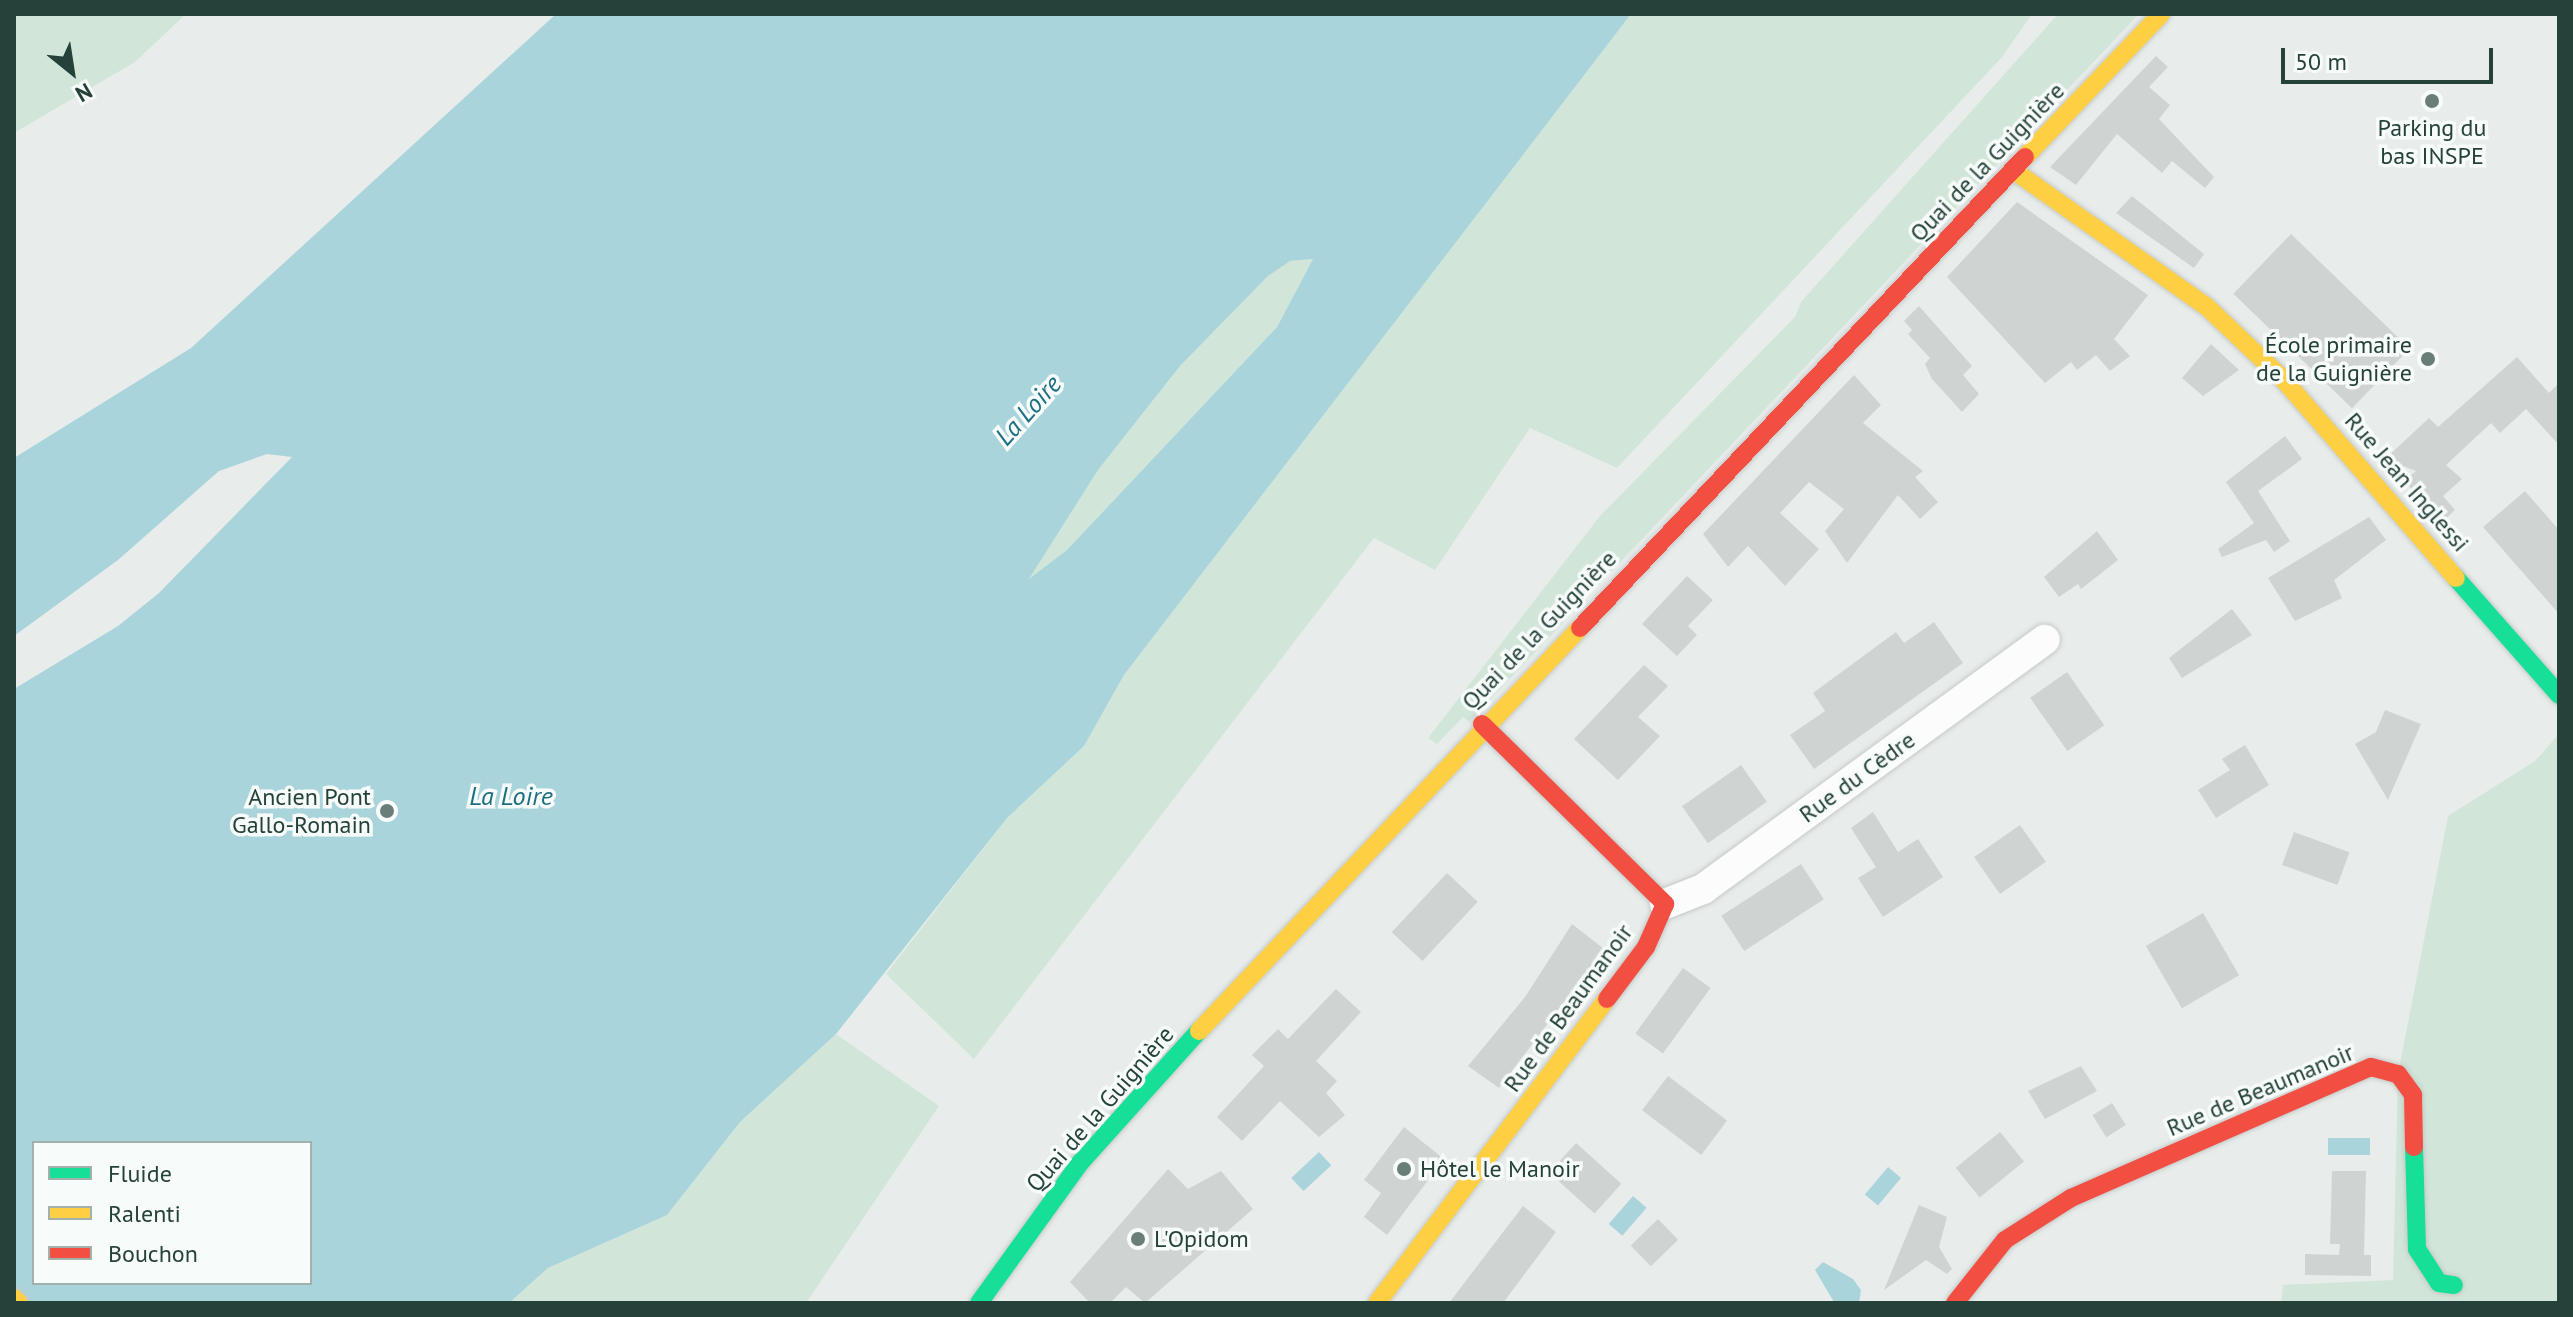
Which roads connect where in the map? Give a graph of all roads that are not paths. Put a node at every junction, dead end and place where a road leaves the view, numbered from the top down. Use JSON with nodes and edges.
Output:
{"nodes":[{"id":1,"x":2161,"y":14,"type":"edge"},
{"id":2,"x":2013,"y":170,"type":"junction"},
{"id":3,"x":2045,"y":640,"type":"dead end"},
{"id":4,"x":2559,"y":695,"type":"edge"},
{"id":5,"x":1482,"y":724,"type":"junction"},
{"id":6,"x":1665,"y":904,"type":"junction"},
{"id":7,"x":2454,"y":1285,"type":"dead end"},
{"id":8,"x":14,"y":1298,"type":"edge"},
{"id":9,"x":19,"y":1303,"type":"edge"},
{"id":10,"x":979,"y":1303,"type":"edge"},
{"id":11,"x":1377,"y":1303,"type":"edge"},
{"id":12,"x":1955,"y":1303,"type":"edge"}],
"edges":[{"from":1,"to":2,"type":"main road","name":"Quai de la Guignière"},
{"from":2,"to":4,"type":"main road","name":"Rue Jean Inglessi"},
{"from":2,"to":5,"type":"main road","name":"Quai de la Guignière"},
{"from":3,"to":6,"type":"street","name":"Rue du Cèdre"},
{"from":5,"to":6,"type":"main road"},
{"from":5,"to":10,"type":"main road","name":"Quai de la Guignière"},
{"from":6,"to":11,"type":"main road","name":"Rue de Beaumanoir"},
{"from":7,"to":12,"type":"main road","name":"Rue de Beaumanoir"},
{"from":8,"to":9,"type":"main road"}]}
